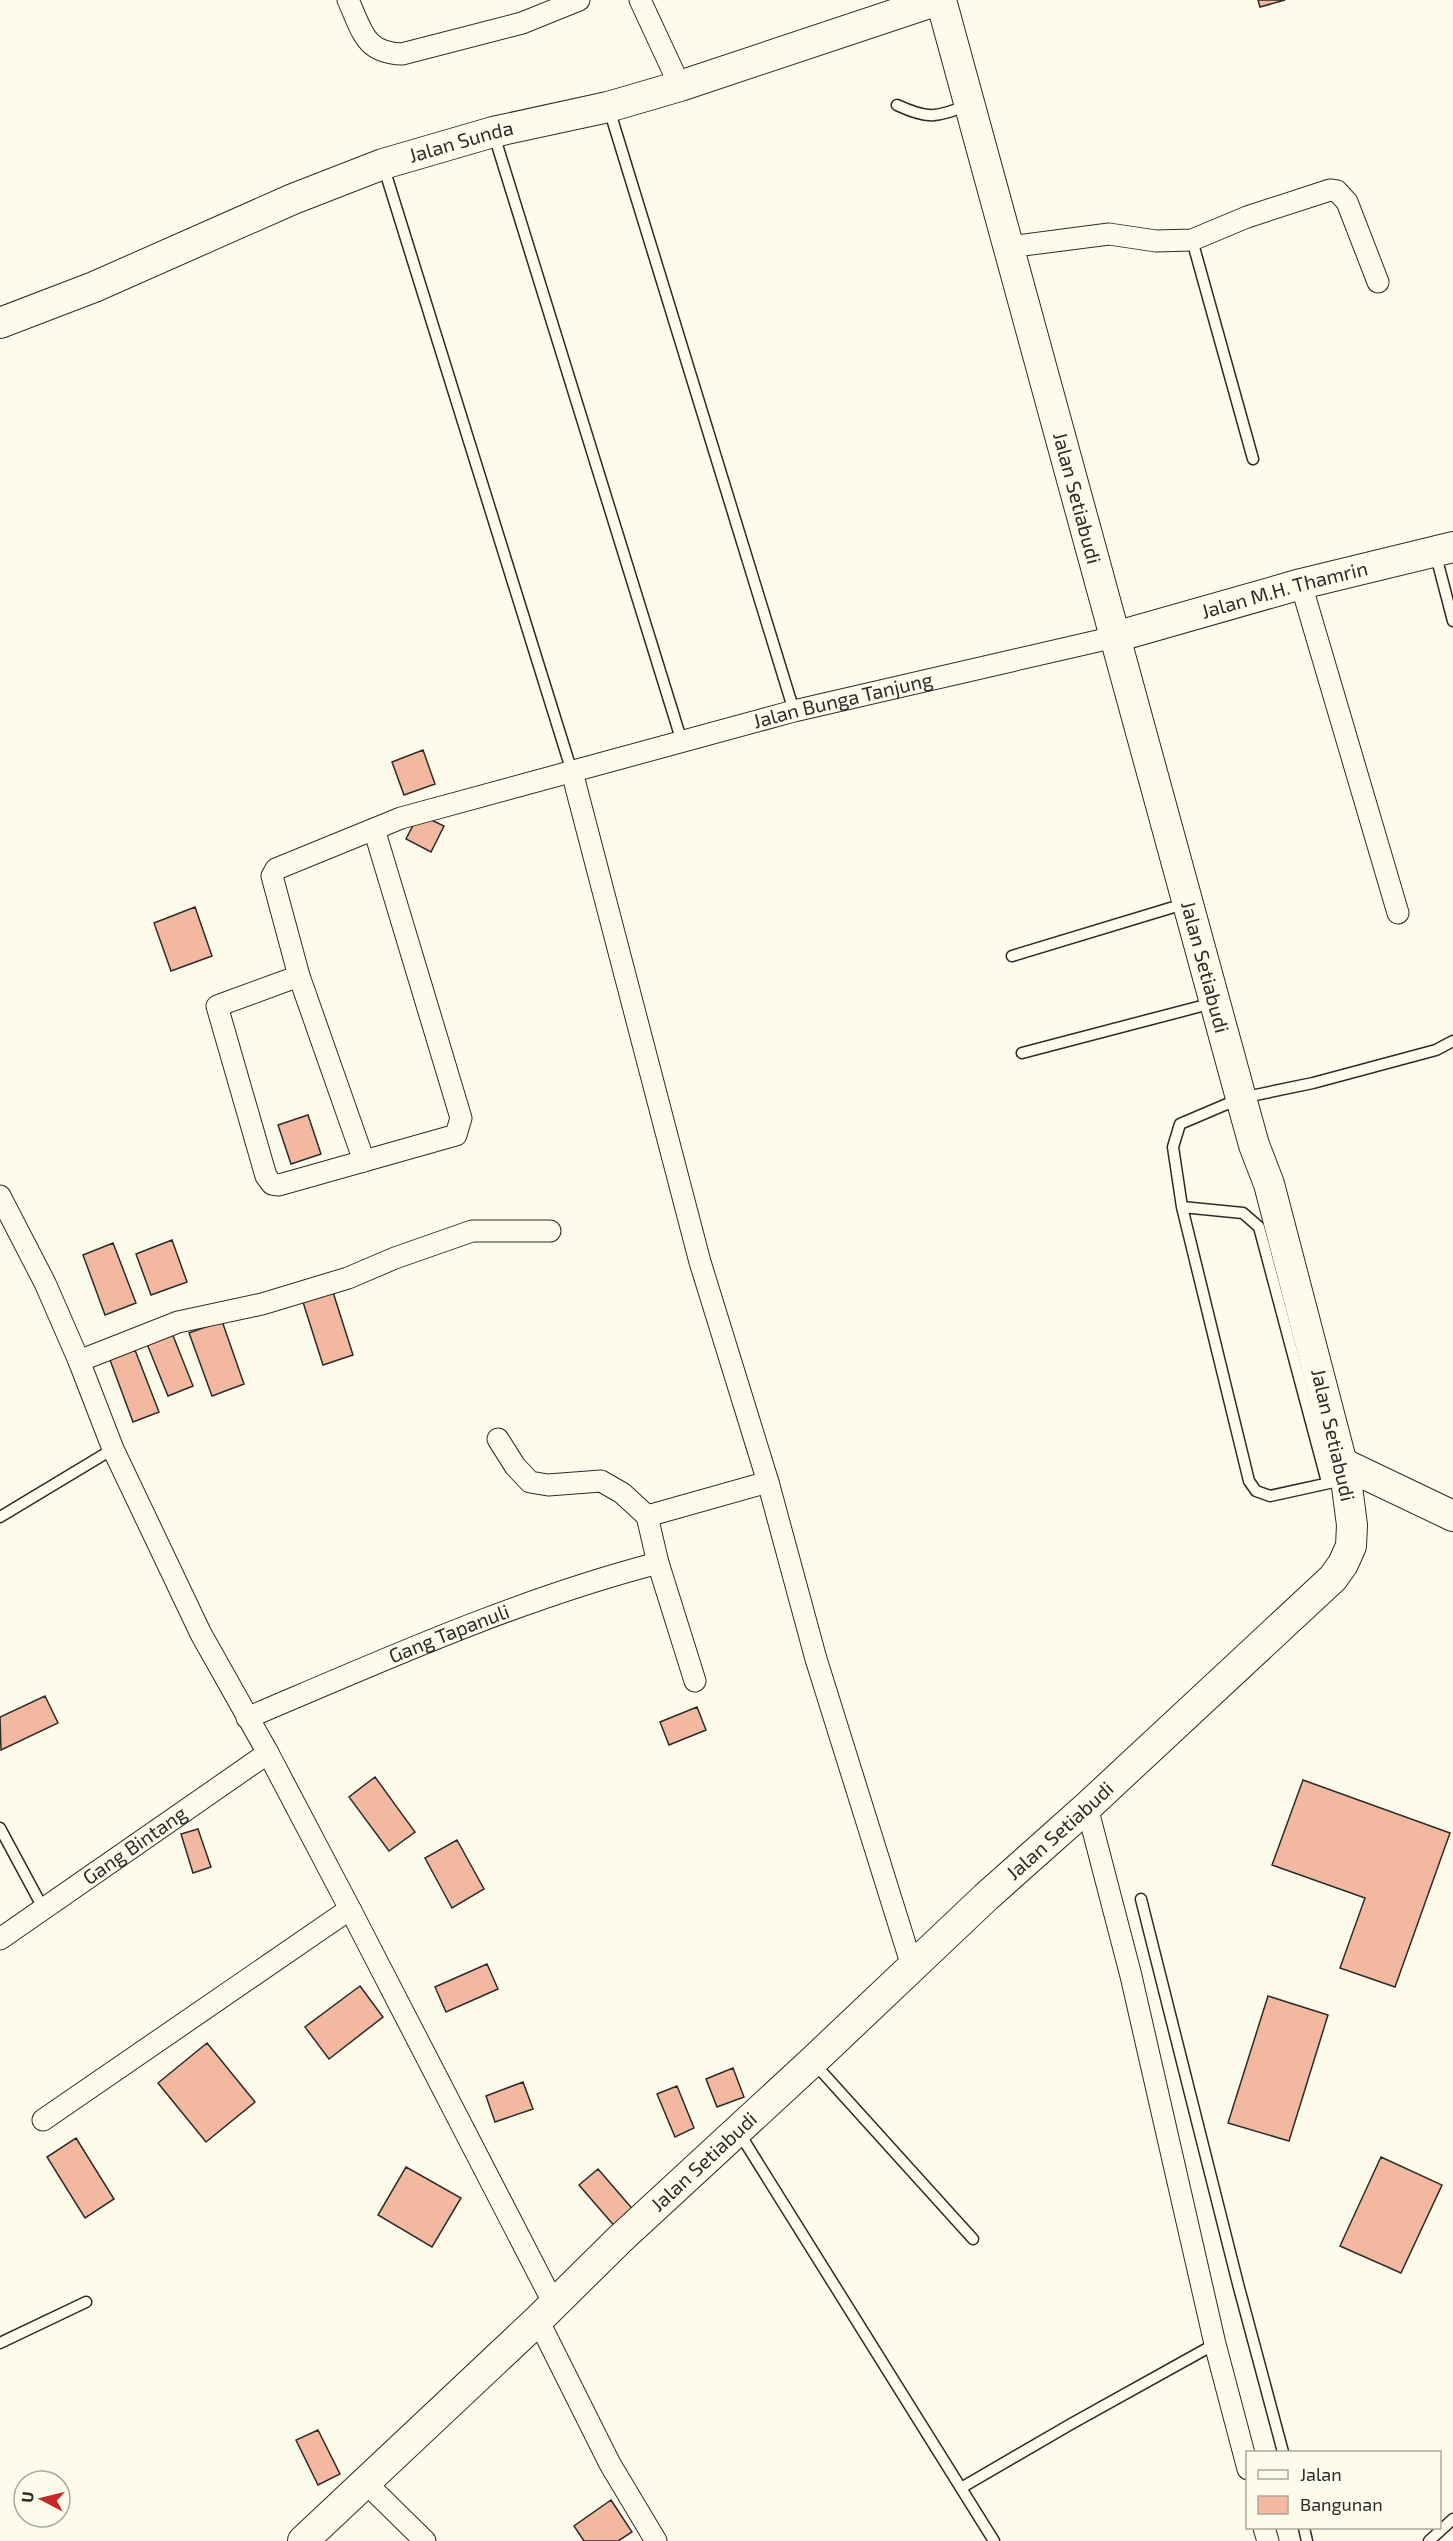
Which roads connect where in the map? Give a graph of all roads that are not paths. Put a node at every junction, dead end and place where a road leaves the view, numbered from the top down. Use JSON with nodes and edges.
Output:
{"nodes":[{"id":1,"x":348,"y":0,"type":"edge"},
{"id":2,"x":579,"y":0,"type":"edge"},
{"id":3,"x":640,"y":0,"type":"edge"},
{"id":4,"x":940,"y":0,"type":"edge"},
{"id":5,"x":680,"y":86,"type":"junction"},
{"id":6,"x":897,"y":105,"type":"dead end"},
{"id":7,"x":970,"y":105,"type":"junction"},
{"id":8,"x":608,"y":107,"type":"junction"},
{"id":9,"x":493,"y":132,"type":"junction"},
{"id":10,"x":383,"y":164,"type":"junction"},
{"id":11,"x":1192,"y":240,"type":"junction"},
{"id":12,"x":1008,"y":247,"type":"junction"},
{"id":13,"x":1378,"y":282,"type":"dead end"},
{"id":14,"x":0,"y":323,"type":"edge"},
{"id":15,"x":1253,"y":459,"type":"dead end"},
{"id":16,"x":1444,"y":549,"type":"edge"},
{"id":17,"x":1301,"y":584,"type":"junction"},
{"id":18,"x":1453,"y":621,"type":"edge"},
{"id":19,"x":1115,"y":637,"type":"junction"},
{"id":20,"x":794,"y":711,"type":"junction"},
{"id":21,"x":682,"y":742,"type":"junction"},
{"id":22,"x":572,"y":772,"type":"junction"},
{"id":23,"x":374,"y":829,"type":"junction"},
{"id":24,"x":1188,"y":903,"type":"junction"},
{"id":25,"x":1398,"y":913,"type":"dead end"},
{"id":26,"x":1012,"y":956,"type":"dead end"},
{"id":27,"x":299,"y":975,"type":"junction"},
{"id":28,"x":1215,"y":1002,"type":"junction"},
{"id":29,"x":1453,"y":1041,"type":"edge"},
{"id":30,"x":1022,"y":1053,"type":"dead end"},
{"id":31,"x":1240,"y":1098,"type":"junction"},
{"id":32,"x":363,"y":1161,"type":"junction"},
{"id":33,"x":0,"y":1196,"type":"edge"},
{"id":34,"x":1182,"y":1207,"type":"junction"},
{"id":35,"x":550,"y":1232,"type":"dead end"},
{"id":36,"x":79,"y":1361,"type":"junction"},
{"id":37,"x":498,"y":1439,"type":"dead end"},
{"id":38,"x":113,"y":1449,"type":"junction"},
{"id":39,"x":1339,"y":1475,"type":"junction"},
{"id":40,"x":768,"y":1482,"type":"junction"},
{"id":41,"x":647,"y":1516,"type":"junction"},
{"id":42,"x":1453,"y":1516,"type":"edge"},
{"id":43,"x":0,"y":1517,"type":"edge"},
{"id":44,"x":658,"y":1563,"type":"junction"},
{"id":45,"x":695,"y":1681,"type":"dead end"},
{"id":46,"x":247,"y":1718,"type":"junction"},
{"id":47,"x":268,"y":1753,"type":"junction"},
{"id":48,"x":1087,"y":1807,"type":"junction"},
{"id":49,"x":0,"y":1828,"type":"edge"},
{"id":50,"x":1141,"y":1899,"type":"dead end"},
{"id":51,"x":43,"y":1908,"type":"junction"},
{"id":52,"x":350,"y":1910,"type":"junction"},
{"id":53,"x":0,"y":1939,"type":"edge"},
{"id":54,"x":912,"y":1966,"type":"junction"},
{"id":55,"x":813,"y":2061,"type":"junction"},
{"id":56,"x":43,"y":2120,"type":"dead end"},
{"id":57,"x":738,"y":2131,"type":"junction"},
{"id":58,"x":973,"y":2239,"type":"dead end"},
{"id":59,"x":86,"y":2302,"type":"dead end"},
{"id":60,"x":546,"y":2312,"type":"junction"},
{"id":61,"x":0,"y":2343,"type":"edge"},
{"id":62,"x":1215,"y":2344,"type":"junction"},
{"id":63,"x":1283,"y":2451,"type":"edge"},
{"id":64,"x":1246,"y":2461,"type":"edge"},
{"id":65,"x":366,"y":2483,"type":"junction"},
{"id":66,"x":961,"y":2488,"type":"junction"},
{"id":67,"x":1453,"y":2519,"type":"edge"},
{"id":68,"x":303,"y":2541,"type":"edge"},
{"id":69,"x":425,"y":2541,"type":"edge"},
{"id":70,"x":656,"y":2541,"type":"edge"},
{"id":71,"x":994,"y":2541,"type":"edge"},
{"id":72,"x":1429,"y":2541,"type":"edge"}],
"edges":[{"from":1,"to":2,"type":"street"},
{"from":3,"to":5,"type":"street"},
{"from":4,"to":5,"type":"street","name":"Jalan Sunda"},
{"from":4,"to":7,"type":"street","name":"Jalan Setiabudi"},
{"from":5,"to":8,"type":"street","name":"Jalan Sunda"},
{"from":6,"to":7,"type":"lane"},
{"from":7,"to":12,"type":"street","name":"Jalan Setiabudi"},
{"from":8,"to":9,"type":"street","name":"Jalan Sunda"},
{"from":8,"to":20,"type":"lane"},
{"from":9,"to":10,"type":"street","name":"Jalan Sunda"},
{"from":9,"to":21,"type":"lane"},
{"from":10,"to":14,"type":"street","name":"Jalan Sunda"},
{"from":10,"to":22,"type":"lane"},
{"from":11,"to":12,"type":"street"},
{"from":11,"to":13,"type":"street"},
{"from":11,"to":15,"type":"lane"},
{"from":12,"to":19,"type":"street","name":"Jalan Setiabudi"},
{"from":16,"to":17,"type":"street","name":"Jalan M.H. Thamrin"},
{"from":16,"to":18,"type":"lane"},
{"from":17,"to":19,"type":"street","name":"Jalan M.H. Thamrin"},
{"from":17,"to":25,"type":"street"},
{"from":19,"to":20,"type":"street","name":"Jalan Bunga Tanjung"},
{"from":19,"to":24,"type":"street","name":"Jalan Setiabudi"},
{"from":20,"to":21,"type":"street","name":"Jalan Bunga Tanjung"},
{"from":21,"to":22,"type":"street","name":"Jalan Bunga Tanjung"},
{"from":22,"to":23,"type":"street","name":"Jalan Bunga Tanjung"},
{"from":22,"to":40,"type":"street"},
{"from":23,"to":27,"type":"street","name":"Jalan Bunga Tanjung"},
{"from":23,"to":32,"type":"street"},
{"from":24,"to":26,"type":"lane"},
{"from":24,"to":28,"type":"street","name":"Jalan Setiabudi"},
{"from":27,"to":32,"type":"street"},
{"from":27,"to":32,"type":"street"},
{"from":28,"to":30,"type":"lane"},
{"from":28,"to":31,"type":"street","name":"Jalan Setiabudi"},
{"from":29,"to":31,"type":"lane"},
{"from":31,"to":34,"type":"lane"},
{"from":31,"to":39,"type":"street","name":"Jalan Setiabudi"},
{"from":33,"to":36,"type":"street"},
{"from":34,"to":39,"type":"lane"},
{"from":34,"to":39,"type":"lane"},
{"from":35,"to":36,"type":"street"},
{"from":36,"to":38,"type":"street"},
{"from":37,"to":41,"type":"street"},
{"from":38,"to":43,"type":"lane"},
{"from":38,"to":46,"type":"street"},
{"from":39,"to":42,"type":"street"},
{"from":39,"to":48,"type":"street","name":"Jalan Setiabudi"},
{"from":40,"to":41,"type":"street"},
{"from":40,"to":54,"type":"street"},
{"from":41,"to":44,"type":"street"},
{"from":44,"to":45,"type":"street"},
{"from":44,"to":46,"type":"street","name":"Gang Tapanuli"},
{"from":46,"to":47,"type":"street"},
{"from":47,"to":51,"type":"street","name":"Gang Bintang"},
{"from":47,"to":52,"type":"street"},
{"from":48,"to":54,"type":"street","name":"Jalan Setiabudi"},
{"from":48,"to":62,"type":"street"},
{"from":49,"to":51,"type":"lane"},
{"from":50,"to":63,"type":"lane"},
{"from":51,"to":53,"type":"street","name":"Gang Bintang"},
{"from":52,"to":56,"type":"street"},
{"from":52,"to":60,"type":"street"},
{"from":54,"to":55,"type":"street","name":"Jalan Setiabudi"},
{"from":55,"to":57,"type":"street","name":"Jalan Setiabudi"},
{"from":55,"to":58,"type":"lane"},
{"from":57,"to":60,"type":"street","name":"Jalan Setiabudi"},
{"from":57,"to":66,"type":"lane"},
{"from":59,"to":61,"type":"lane"},
{"from":60,"to":65,"type":"street","name":"Jalan Setiabudi"},
{"from":60,"to":70,"type":"street"},
{"from":62,"to":64,"type":"street"},
{"from":62,"to":66,"type":"lane"},
{"from":65,"to":68,"type":"street","name":"Jalan Setiabudi"},
{"from":65,"to":69,"type":"street"},
{"from":66,"to":71,"type":"lane"},
{"from":67,"to":72,"type":"lane"}]}
